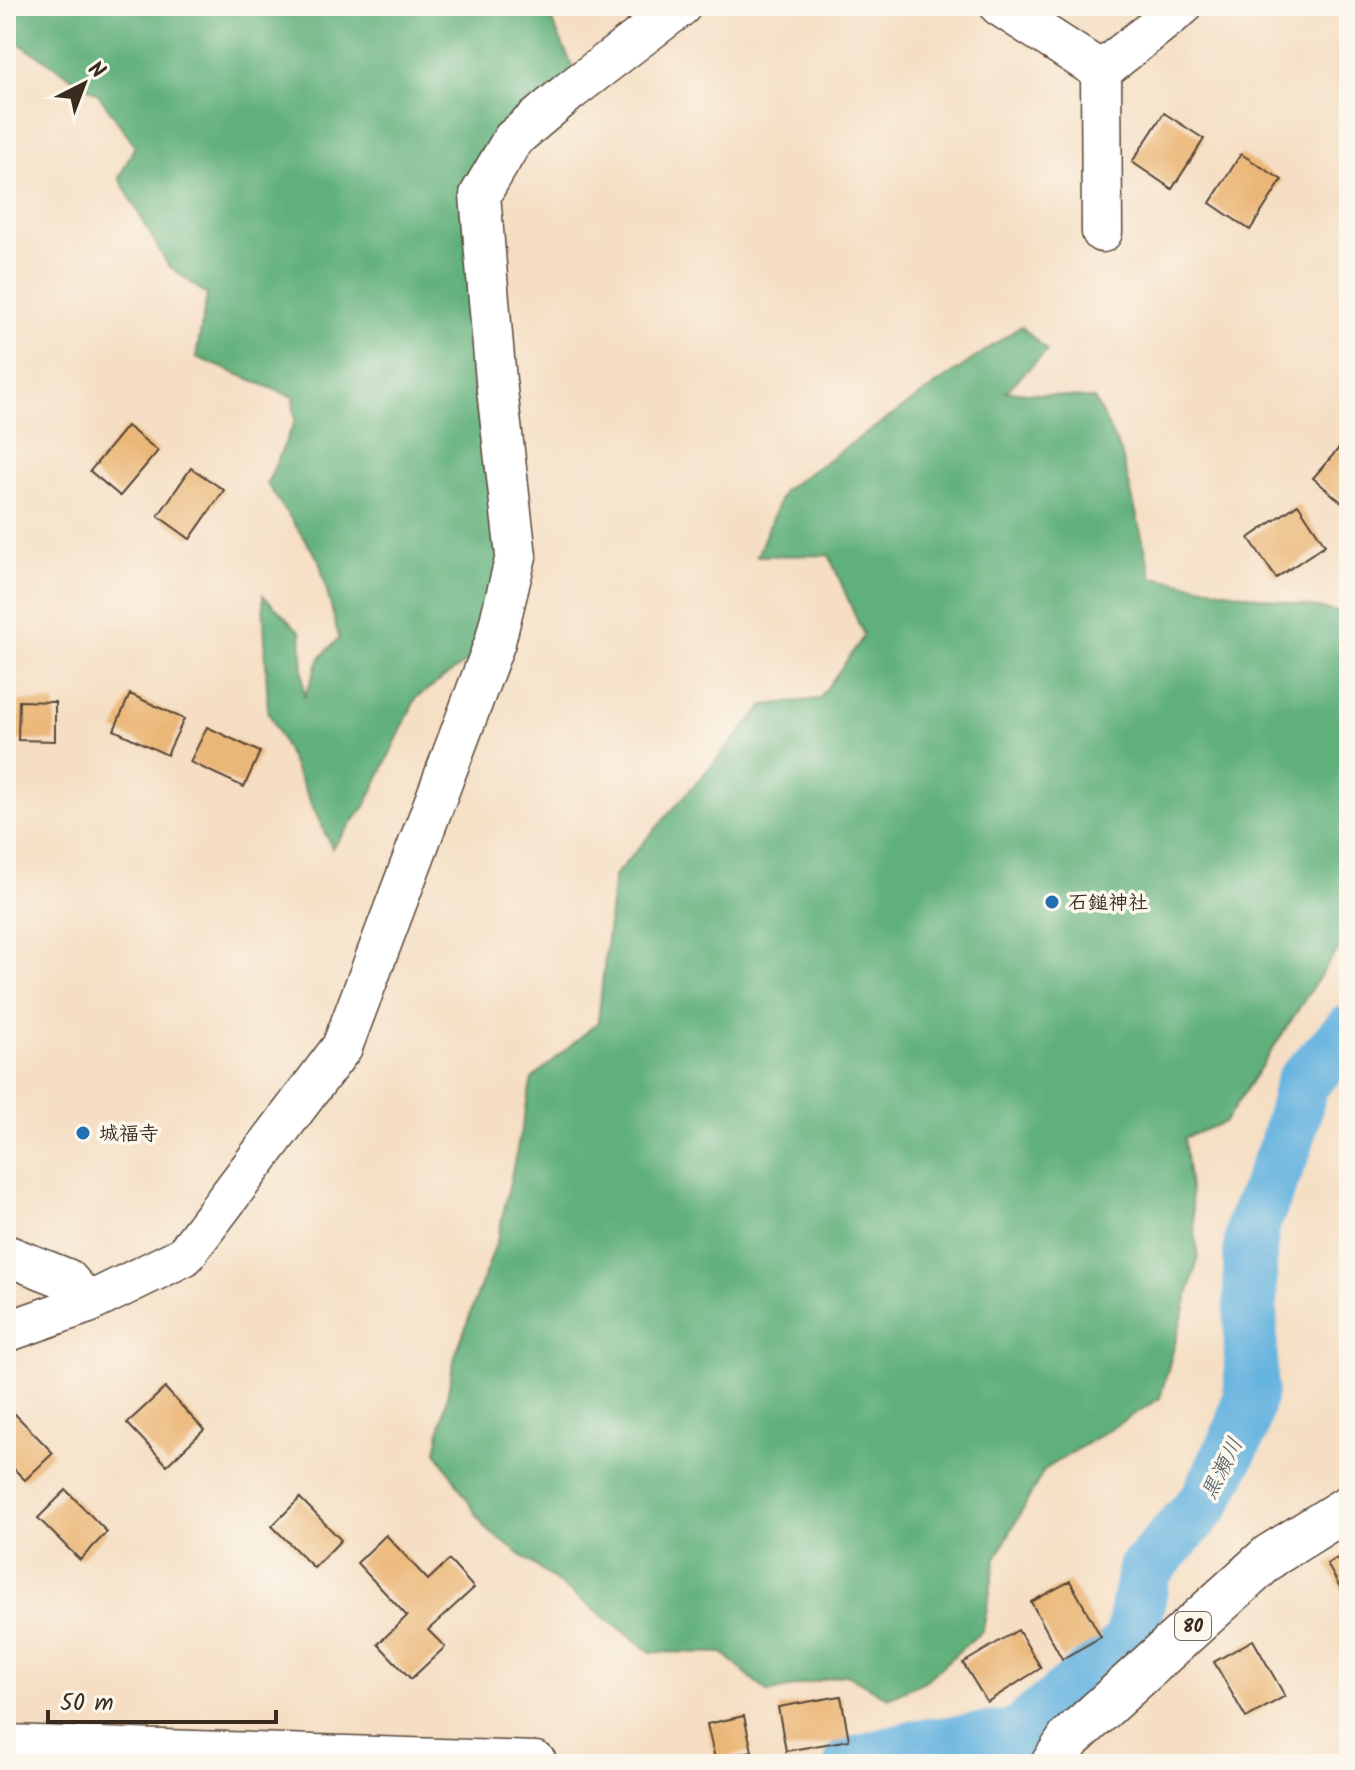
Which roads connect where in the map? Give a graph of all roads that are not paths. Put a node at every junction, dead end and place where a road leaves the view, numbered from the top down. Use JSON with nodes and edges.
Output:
{"nodes":[{"id":1,"x":681,"y":6,"type":"edge"},
{"id":2,"x":1000,"y":6,"type":"edge"},
{"id":3,"x":1182,"y":6,"type":"edge"},
{"id":4,"x":1101,"y":71,"type":"junction"},
{"id":5,"x":1102,"y":232,"type":"dead end"},
{"id":6,"x":6,"y":1255,"type":"edge"},
{"id":7,"x":88,"y":1303,"type":"junction"},
{"id":8,"x":6,"y":1332,"type":"edge"},
{"id":9,"x":1349,"y":1507,"type":"edge"},
{"id":10,"x":6,"y":1747,"type":"edge"},
{"id":11,"x":535,"y":1764,"type":"edge"},
{"id":12,"x":1053,"y":1764,"type":"edge"}],
"edges":[{"from":1,"to":7,"type":"street"},
{"from":2,"to":4,"type":"street"},
{"from":3,"to":4,"type":"street"},
{"from":4,"to":5,"type":"street"},
{"from":6,"to":7,"type":"street"},
{"from":7,"to":8,"type":"street"},
{"from":9,"to":12,"type":"main road","number":"80"},
{"from":10,"to":11,"type":"main road"}]}
